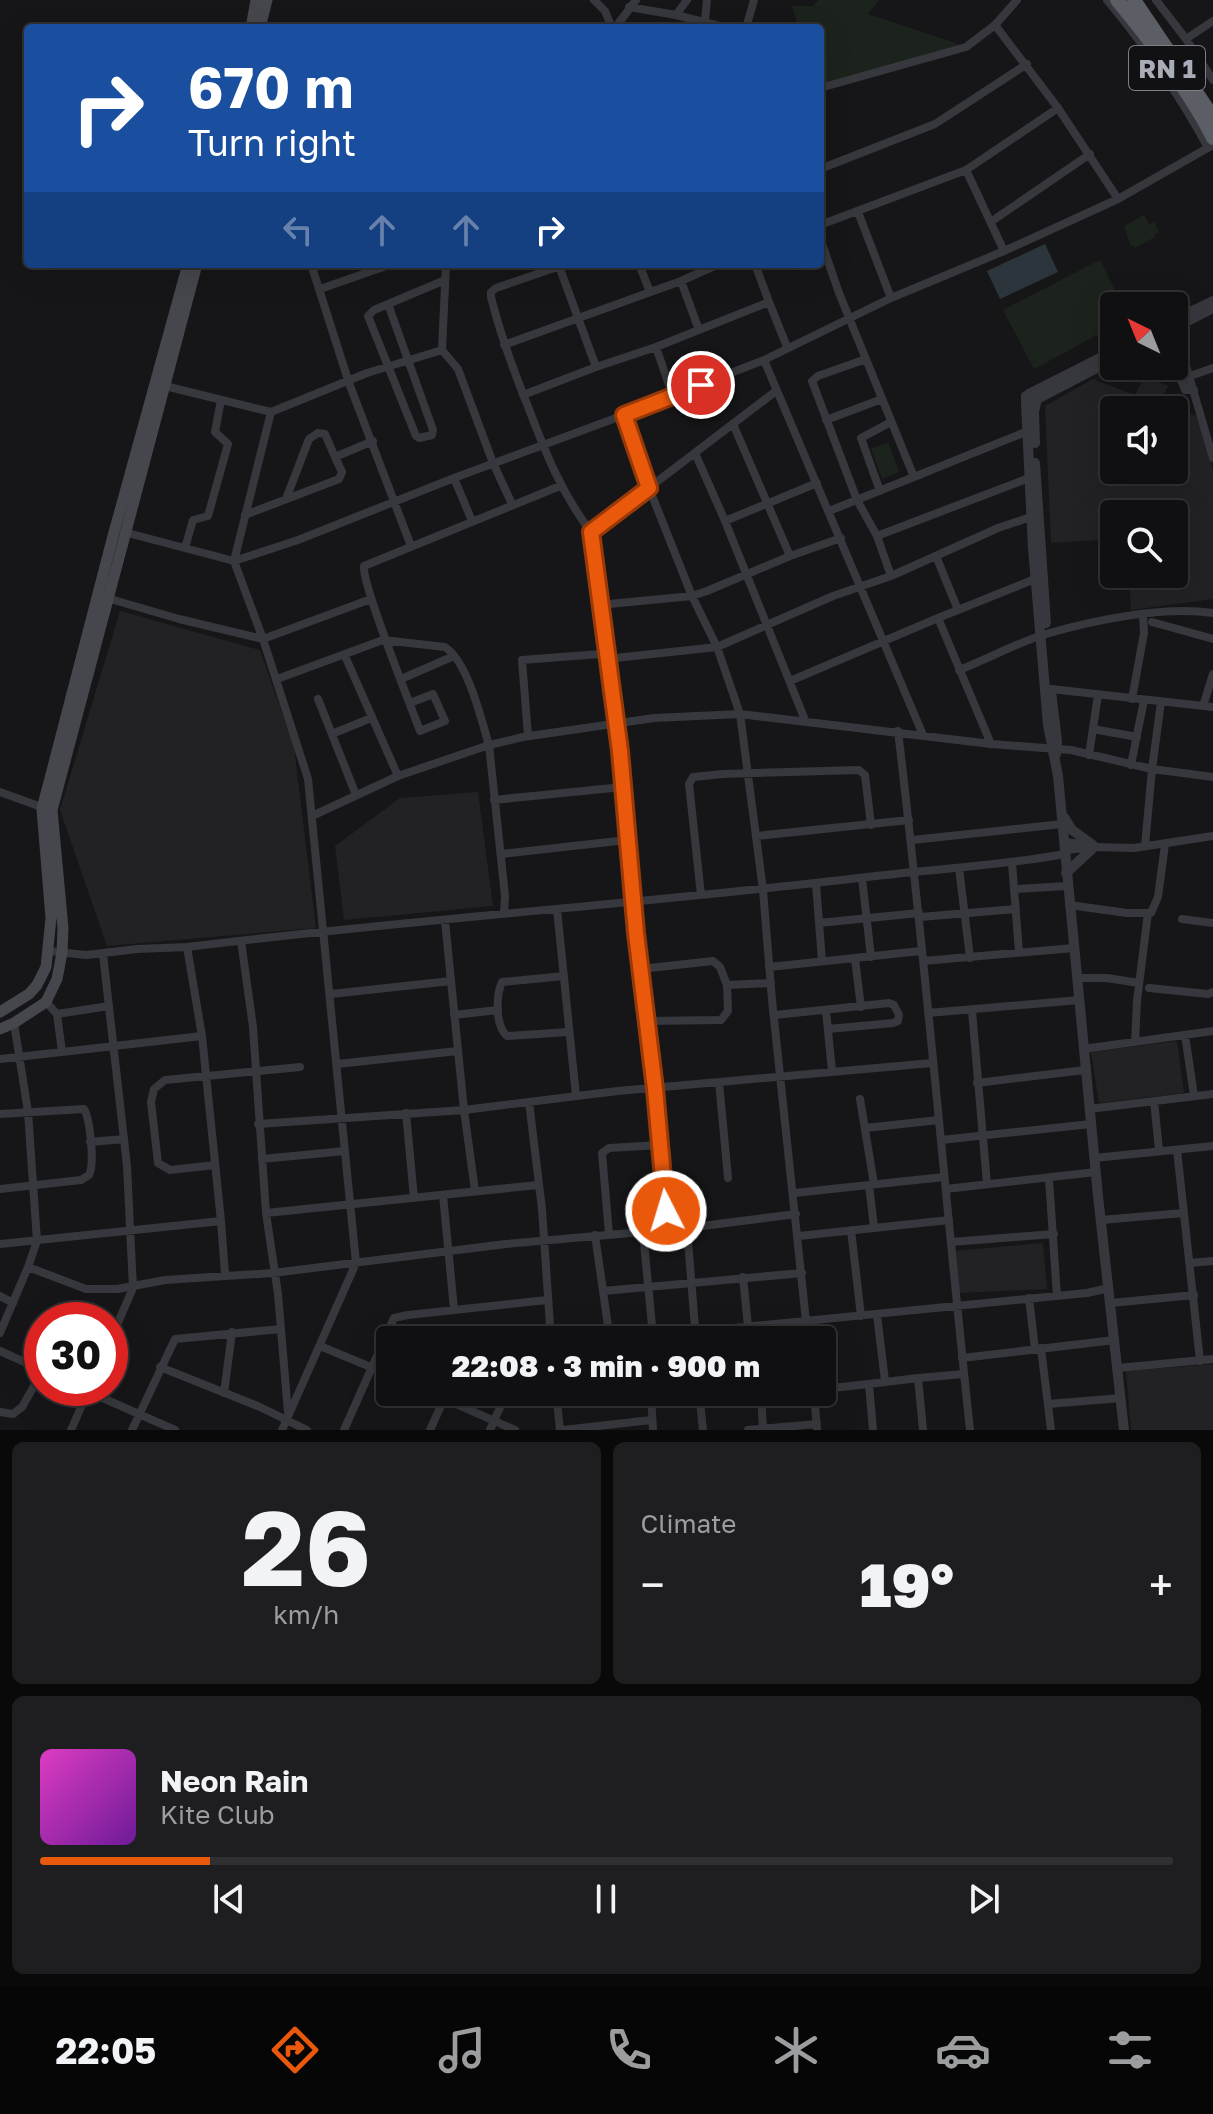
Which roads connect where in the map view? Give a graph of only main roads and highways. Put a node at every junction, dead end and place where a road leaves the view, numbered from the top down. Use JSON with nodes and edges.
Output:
{"nodes":[{"id":1,"x":256,"y":0,"type":"edge"},
{"id":2,"x":267,"y":0,"type":"edge"},
{"id":3,"x":1117,"y":0,"type":"edge"},
{"id":4,"x":1134,"y":0,"type":"edge"},
{"id":5,"x":252,"y":24,"type":"edge"},
{"id":6,"x":261,"y":24,"type":"edge"},
{"id":7,"x":1213,"y":117,"type":"edge"},
{"id":8,"x":1211,"y":143,"type":"edge"},
{"id":9,"x":187,"y":268,"type":"edge"},
{"id":10,"x":196,"y":268,"type":"edge"},
{"id":11,"x":47,"y":810,"type":"junction"},
{"id":12,"x":0,"y":1012,"type":"edge"},
{"id":13,"x":0,"y":1029,"type":"edge"}],
"edges":[{"from":1,"to":5,"type":"main road"},
{"from":2,"to":6,"type":"main road"},
{"from":3,"to":8,"type":"highway","number":"RN 1"},
{"from":4,"to":7,"type":"highway","number":"RN 1"},
{"from":9,"to":11,"type":"main road"},
{"from":10,"to":11,"type":"main road"},
{"from":11,"to":12,"type":"main road"},
{"from":11,"to":13,"type":"main road"}]}
